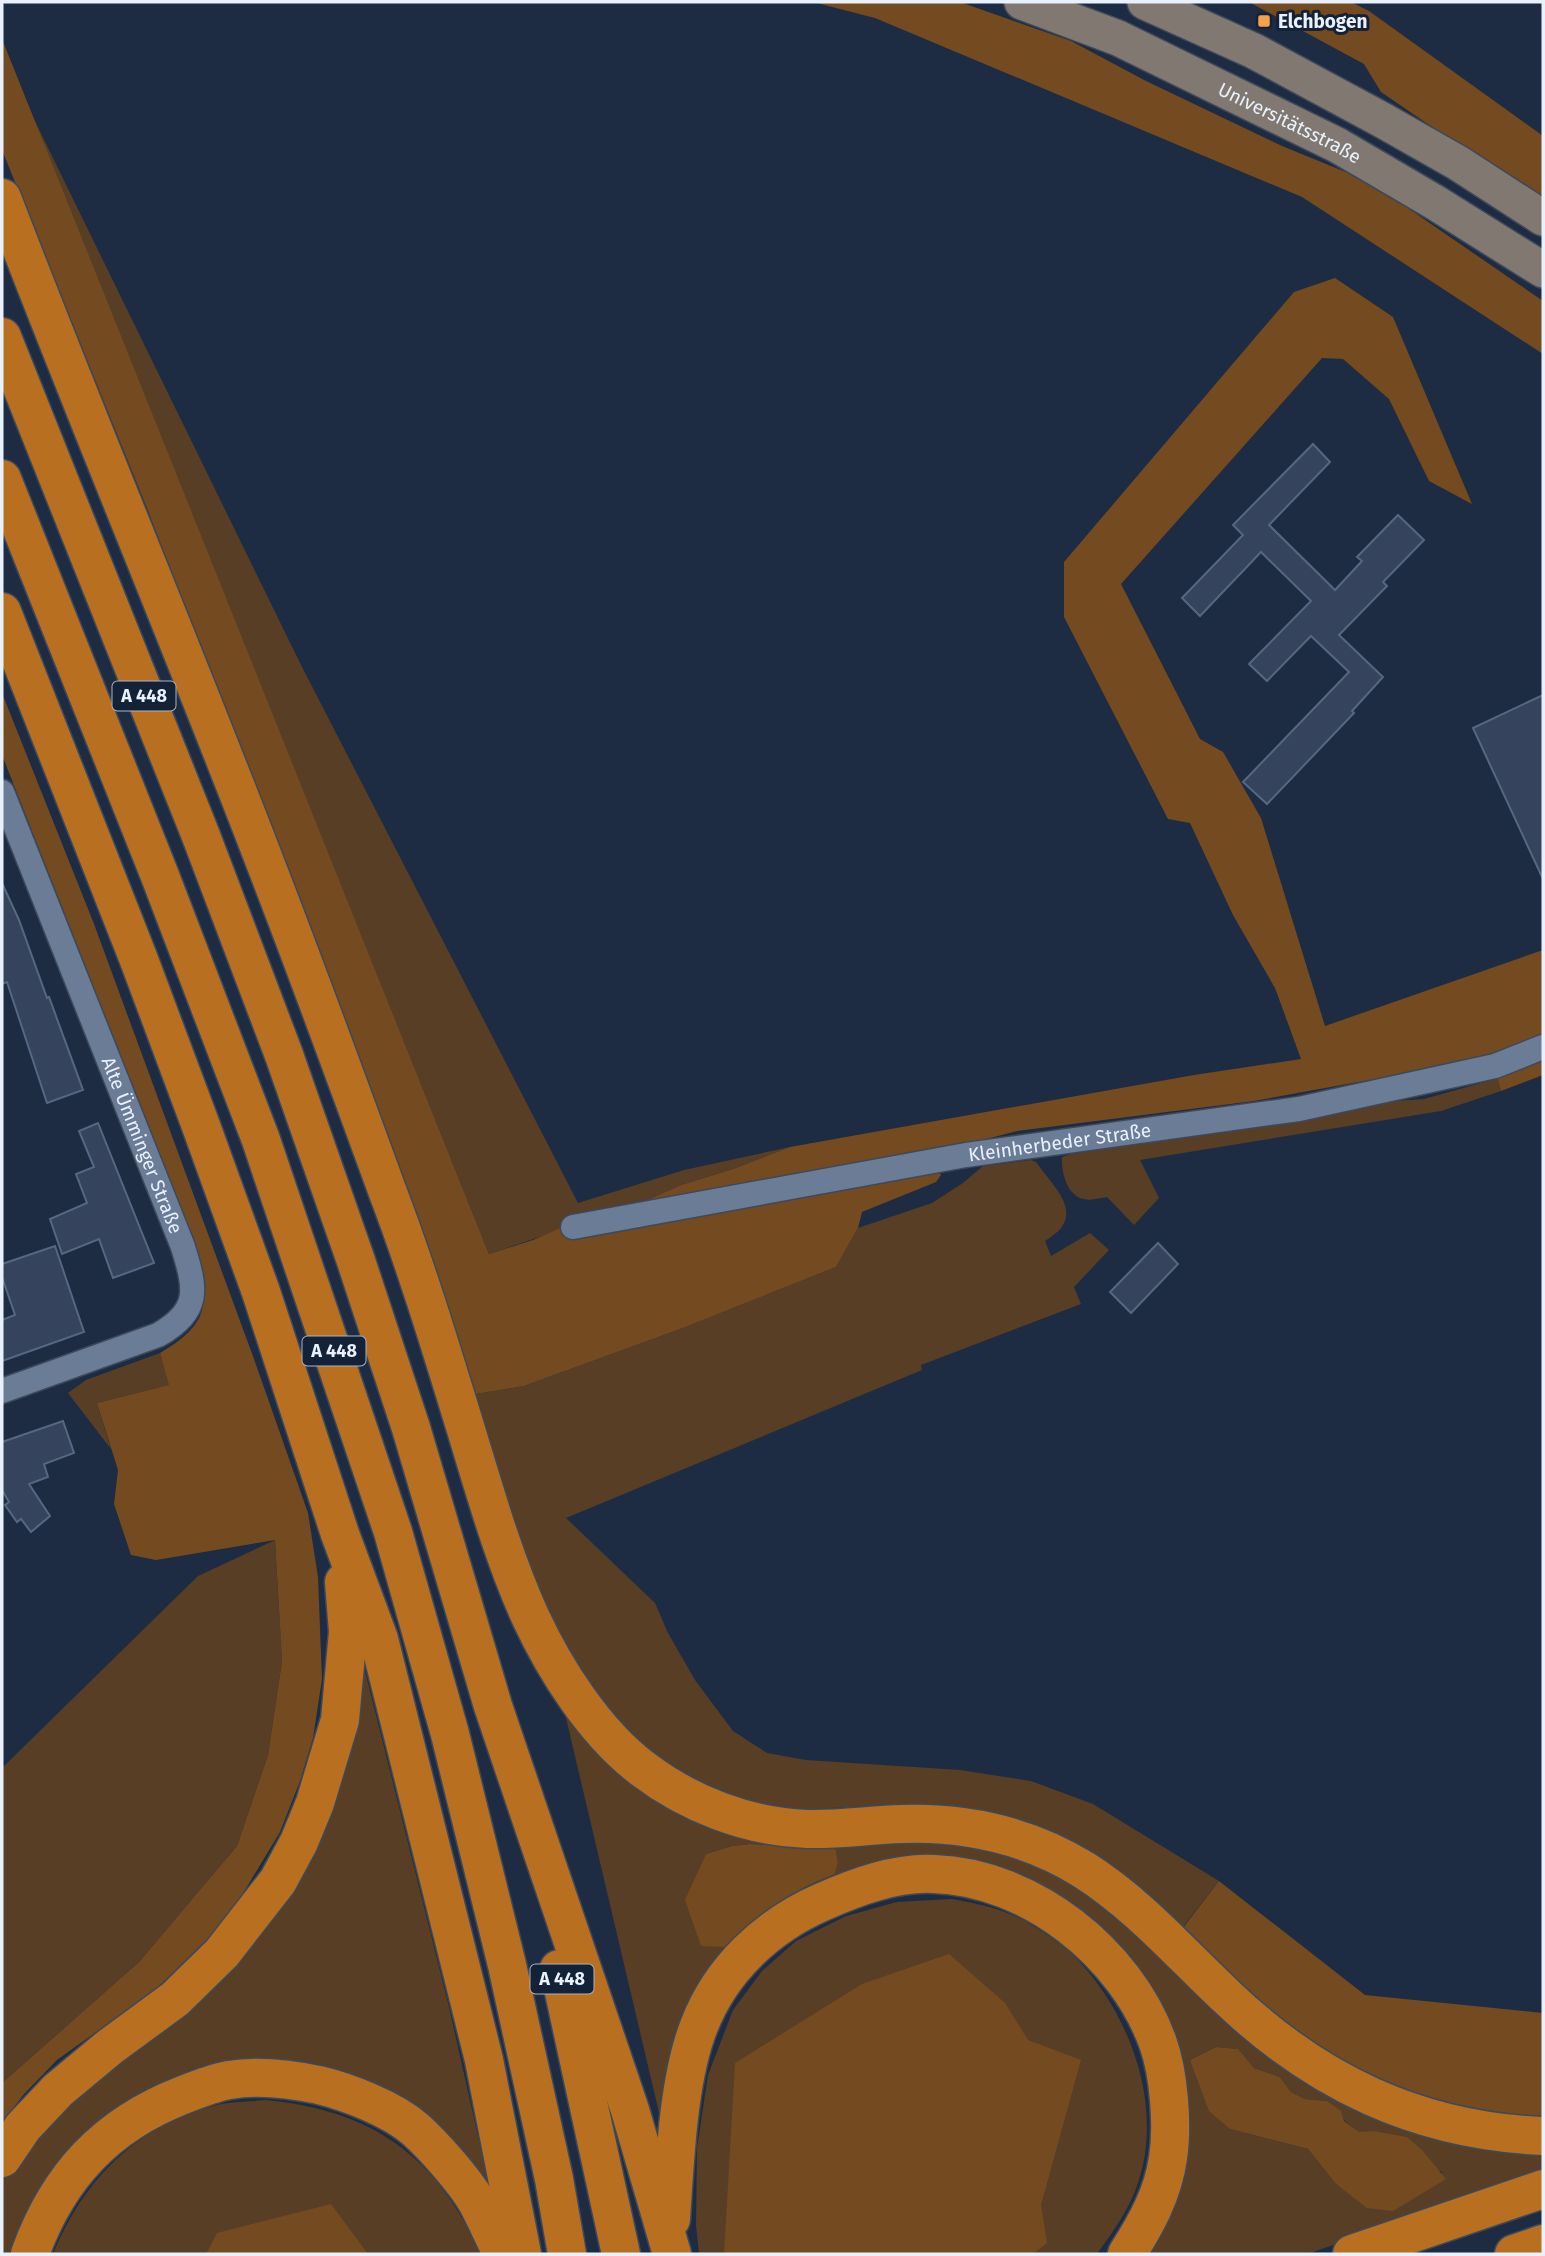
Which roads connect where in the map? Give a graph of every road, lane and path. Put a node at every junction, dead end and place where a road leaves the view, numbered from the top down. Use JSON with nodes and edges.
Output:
{"nodes":[{"id":1,"x":1022,"y":2,"type":"edge"},
{"id":2,"x":1145,"y":2,"type":"edge"},
{"id":3,"x":2,"y":198,"type":"edge"},
{"id":4,"x":1543,"y":218,"type":"edge"},
{"id":5,"x":1543,"y":270,"type":"edge"},
{"id":6,"x":2,"y":337,"type":"edge"},
{"id":7,"x":2,"y":479,"type":"edge"},
{"id":8,"x":2,"y":612,"type":"edge"},
{"id":9,"x":2,"y":792,"type":"edge"},
{"id":10,"x":1543,"y":1047,"type":"edge"},
{"id":11,"x":573,"y":1227,"type":"dead end"},
{"id":12,"x":2,"y":1391,"type":"edge"},
{"id":13,"x":340,"y":1534,"type":"junction"},
{"id":14,"x":493,"y":1706,"type":"junction"},
{"id":15,"x":1543,"y":2136,"type":"edge"},
{"id":16,"x":2,"y":2158,"type":"edge"},
{"id":17,"x":1543,"y":2189,"type":"edge"},
{"id":18,"x":1543,"y":2244,"type":"edge"},
{"id":19,"x":671,"y":2248,"type":"edge"},
{"id":20,"x":30,"y":2254,"type":"edge"},
{"id":21,"x":502,"y":2254,"type":"edge"},
{"id":22,"x":522,"y":2254,"type":"edge"},
{"id":23,"x":567,"y":2254,"type":"edge"},
{"id":24,"x":621,"y":2254,"type":"edge"},
{"id":25,"x":1126,"y":2254,"type":"edge"},
{"id":26,"x":1352,"y":2254,"type":"edge"},
{"id":27,"x":1514,"y":2254,"type":"edge"}],
"edges":[{"from":1,"to":5,"type":"main road","name":"Universitätsstraße"},
{"from":2,"to":4,"type":"main road"},
{"from":3,"to":15,"type":"highway"},
{"from":6,"to":14,"type":"highway","number":"A 448"},
{"from":7,"to":23,"type":"highway","number":"A 448"},
{"from":8,"to":13,"type":"highway"},
{"from":9,"to":12,"type":"street","name":"Alte Ümminger Straße"},
{"from":10,"to":11,"type":"street","name":"Kleinherbeder Straße"},
{"from":13,"to":16,"type":"highway"},
{"from":13,"to":22,"type":"highway"},
{"from":14,"to":19,"type":"highway"},
{"from":14,"to":24,"type":"highway","number":"A 448"},
{"from":17,"to":26,"type":"highway"},
{"from":18,"to":27,"type":"highway"},
{"from":19,"to":25,"type":"highway"},
{"from":20,"to":21,"type":"highway"}]}
